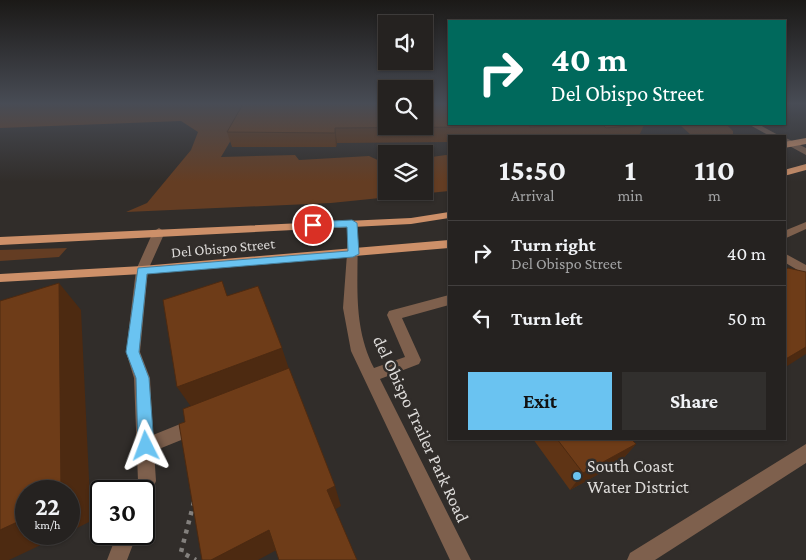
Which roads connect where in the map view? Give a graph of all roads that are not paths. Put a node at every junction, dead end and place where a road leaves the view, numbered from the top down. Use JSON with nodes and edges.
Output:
{"nodes":[{"id":1,"x":806,"y":141,"type":"edge"},
{"id":2,"x":786,"y":143,"type":"edge"},
{"id":3,"x":806,"y":152,"type":"edge"},
{"id":4,"x":806,"y":168,"type":"edge"},
{"id":5,"x":786,"y":173,"type":"edge"},
{"id":6,"x":448,"y":215,"type":"edge"},
{"id":7,"x":352,"y":223,"type":"junction"},
{"id":8,"x":806,"y":225,"type":"edge"},
{"id":9,"x":159,"y":232,"type":"junction"},
{"id":10,"x":786,"y":235,"type":"edge"},
{"id":11,"x":0,"y":240,"type":"edge"},
{"id":12,"x":448,"y":244,"type":"edge"},
{"id":13,"x":353,"y":254,"type":"junction"},
{"id":14,"x":786,"y":258,"type":"edge"},
{"id":15,"x":142,"y":270,"type":"junction"},
{"id":16,"x":806,"y":271,"type":"edge"},
{"id":17,"x":0,"y":278,"type":"edge"},
{"id":18,"x":448,"y":300,"type":"edge"},
{"id":19,"x":371,"y":376,"type":"junction"},
{"id":20,"x":213,"y":419,"type":"edge"},
{"id":21,"x":146,"y":446,"type":"junction"},
{"id":22,"x":806,"y":453,"type":"edge"},
{"id":23,"x":147,"y":480,"type":"edge"},
{"id":24,"x":123,"y":545,"type":"edge"},
{"id":25,"x":117,"y":560,"type":"edge"},
{"id":26,"x":461,"y":560,"type":"edge"},
{"id":27,"x":637,"y":560,"type":"edge"}],
"edges":[{"from":1,"to":2,"type":"main road"},
{"from":2,"to":3,"type":"street"},
{"from":4,"to":5,"type":"main road"},
{"from":6,"to":7,"type":"main road","name":"Del Obispo Street"},
{"from":7,"to":9,"type":"main road","name":"Del Obispo Street"},
{"from":7,"to":13,"type":"street","name":"del Obispo Trailer Park Road"},
{"from":8,"to":10,"type":"street"},
{"from":9,"to":11,"type":"main road","name":"Del Obispo Street"},
{"from":9,"to":15,"type":"street"},
{"from":12,"to":13,"type":"main road","name":"Del Obispo Street"},
{"from":13,"to":15,"type":"main road","name":"Del Obispo Street"},
{"from":13,"to":19,"type":"street","name":"del Obispo Trailer Park Road"},
{"from":14,"to":16,"type":"street"},
{"from":15,"to":17,"type":"main road","name":"Del Obispo Street"},
{"from":15,"to":21,"type":"street"},
{"from":18,"to":19,"type":"street"},
{"from":19,"to":26,"type":"street","name":"del Obispo Trailer Park Road"},
{"from":20,"to":21,"type":"street"},
{"from":21,"to":23,"type":"street"},
{"from":22,"to":27,"type":"street"},
{"from":24,"to":25,"type":"street"}]}
